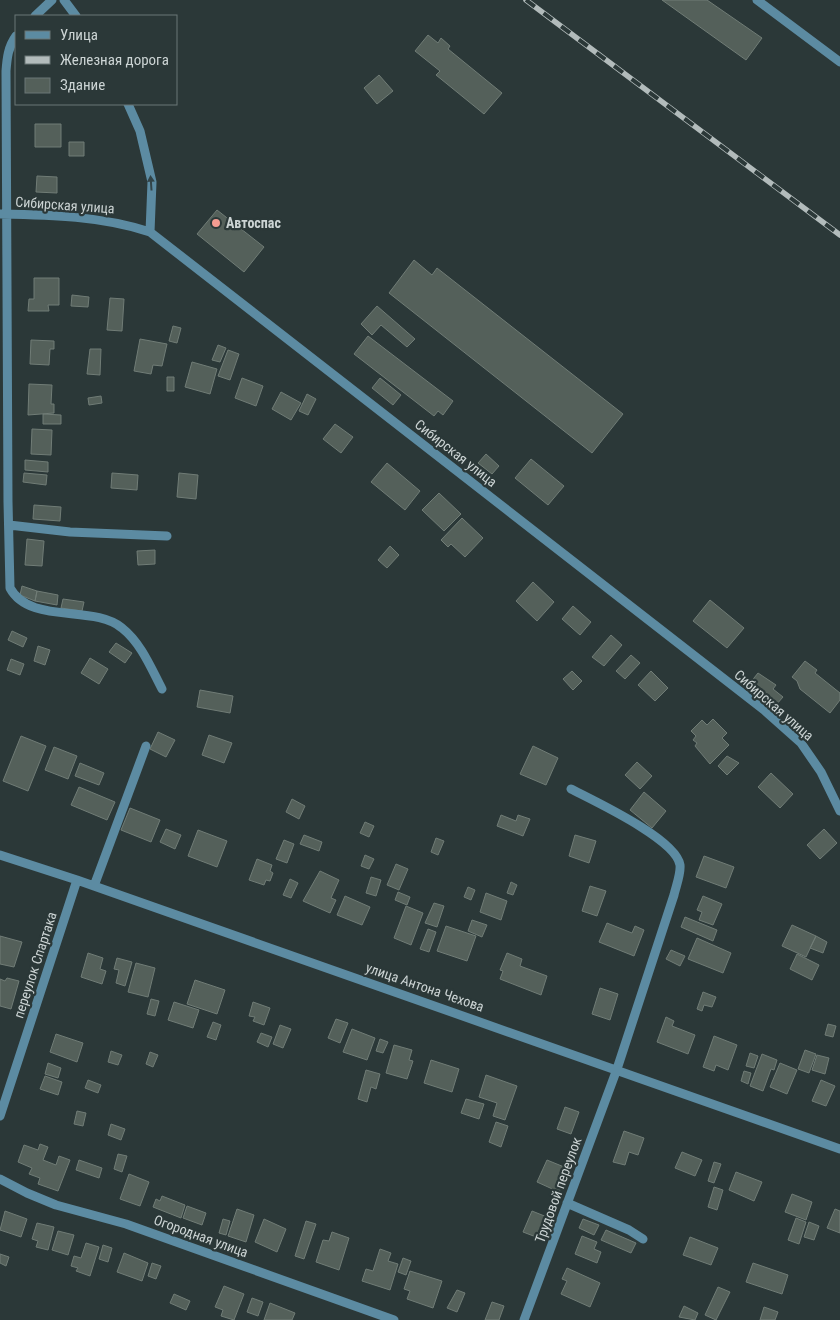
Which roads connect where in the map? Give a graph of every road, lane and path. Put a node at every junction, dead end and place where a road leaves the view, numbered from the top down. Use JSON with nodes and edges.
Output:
{"nodes":[{"id":1,"x":52,"y":0,"type":"edge"},
{"id":2,"x":64,"y":0,"type":"edge"},
{"id":3,"x":757,"y":0,"type":"edge"},
{"id":4,"x":36,"y":15,"type":"edge"},
{"id":5,"x":75,"y":15,"type":"edge"},
{"id":6,"x":15,"y":38,"type":"edge"},
{"id":7,"x":840,"y":62,"type":"edge"},
{"id":8,"x":128,"y":105,"type":"edge"},
{"id":9,"x":4,"y":214,"type":"edge"},
{"id":10,"x":150,"y":232,"type":"junction"},
{"id":11,"x":9,"y":525,"type":"junction"},
{"id":12,"x":167,"y":536,"type":"dead end"},
{"id":13,"x":162,"y":688,"type":"dead end"},
{"id":14,"x":146,"y":746,"type":"dead end"},
{"id":15,"x":571,"y":789,"type":"dead end"},
{"id":16,"x":840,"y":811,"type":"edge"},
{"id":17,"x":0,"y":855,"type":"edge"},
{"id":18,"x":77,"y":880,"type":"junction"},
{"id":19,"x":94,"y":886,"type":"junction"},
{"id":20,"x":617,"y":1069,"type":"junction"},
{"id":21,"x":0,"y":1116,"type":"edge"},
{"id":22,"x":840,"y":1149,"type":"edge"},
{"id":23,"x":0,"y":1179,"type":"edge"},
{"id":24,"x":567,"y":1204,"type":"junction"},
{"id":25,"x":643,"y":1239,"type":"dead end"},
{"id":26,"x":394,"y":1320,"type":"edge"},
{"id":27,"x":524,"y":1320,"type":"edge"}],
"edges":[{"from":1,"to":4,"type":"street"},
{"from":2,"to":5,"type":"street"},
{"from":3,"to":7,"type":"street"},
{"from":6,"to":9,"type":"street"},
{"from":10,"to":8,"type":"street","one_way":true},
{"from":9,"to":10,"type":"street","name":"Сибирская улица"},
{"from":9,"to":11,"type":"street"},
{"from":10,"to":16,"type":"street","name":"Сибирская улица"},
{"from":11,"to":12,"type":"street"},
{"from":11,"to":13,"type":"street"},
{"from":14,"to":19,"type":"street"},
{"from":15,"to":20,"type":"street","name":"Трудовой переулок"},
{"from":17,"to":18,"type":"street","name":"улица Антона Чехова"},
{"from":18,"to":19,"type":"street","name":"улица Антона Чехова"},
{"from":18,"to":21,"type":"street","name":"переулок Спартака"},
{"from":19,"to":20,"type":"street","name":"улица Антона Чехова"},
{"from":20,"to":22,"type":"street","name":"улица Антона Чехова"},
{"from":20,"to":24,"type":"street","name":"Трудовой переулок"},
{"from":23,"to":26,"type":"street","name":"Огородная улица"},
{"from":24,"to":25,"type":"street"},
{"from":24,"to":27,"type":"street","name":"Трудовой переулок"}]}
